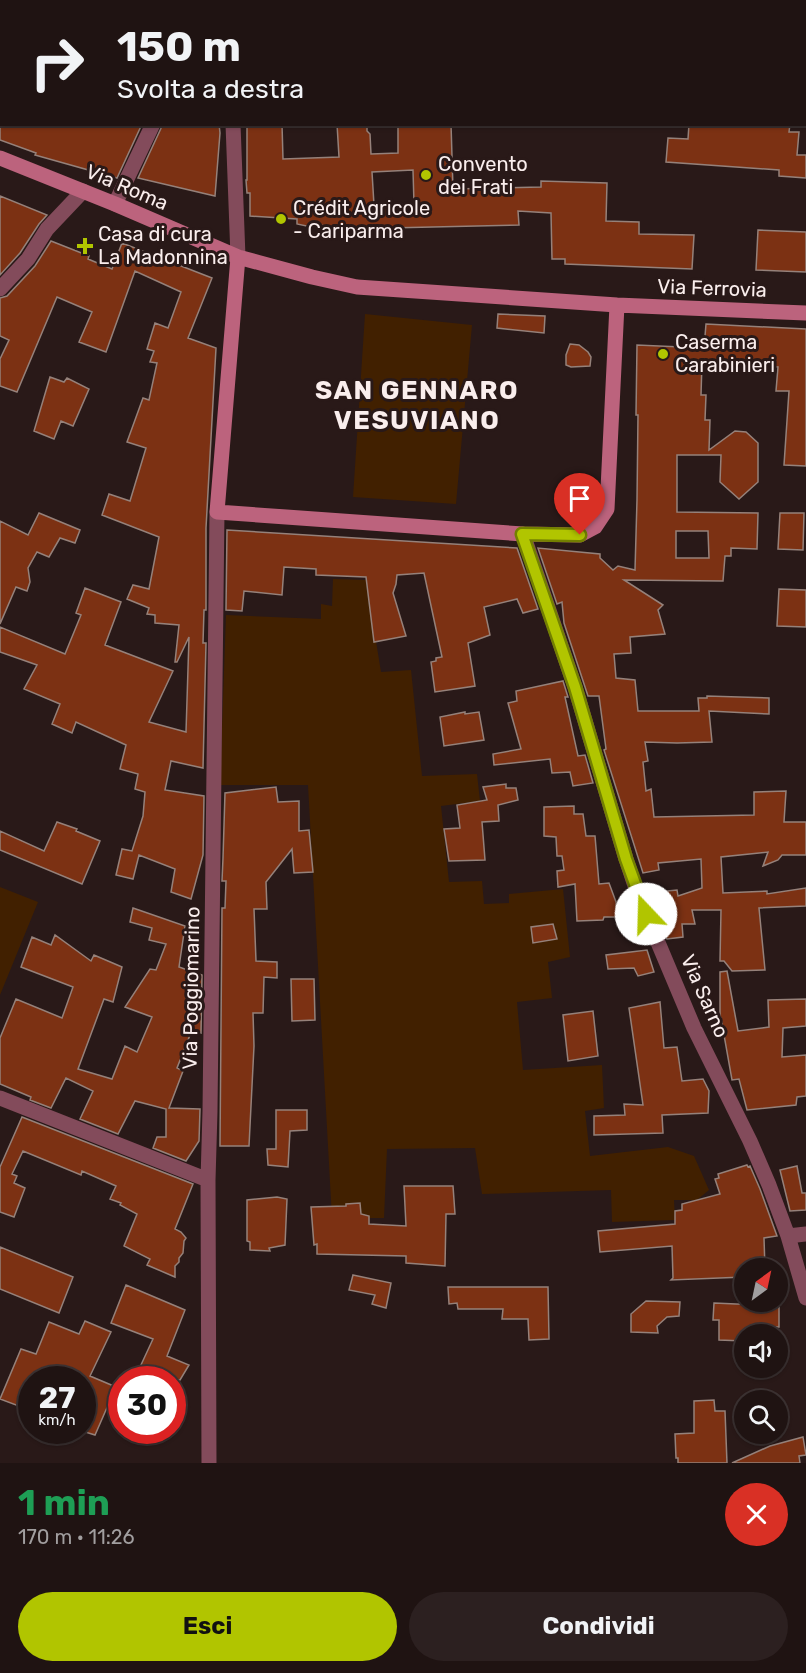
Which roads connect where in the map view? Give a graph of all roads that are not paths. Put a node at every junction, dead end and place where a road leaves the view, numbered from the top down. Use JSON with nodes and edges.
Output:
{"nodes":[{"id":1,"x":152,"y":126,"type":"edge"},
{"id":2,"x":232,"y":126,"type":"edge"},
{"id":3,"x":0,"y":158,"type":"edge"},
{"id":4,"x":83,"y":191,"type":"junction"},
{"id":5,"x":115,"y":204,"type":"junction"},
{"id":6,"x":238,"y":257,"type":"junction"},
{"id":7,"x":0,"y":289,"type":"edge"},
{"id":8,"x":617,"y":305,"type":"junction"},
{"id":9,"x":806,"y":313,"type":"edge"},
{"id":10,"x":218,"y":512,"type":"junction"},
{"id":11,"x":522,"y":534,"type":"junction"},
{"id":12,"x":0,"y":1098,"type":"edge"},
{"id":13,"x":207,"y":1180,"type":"junction"},
{"id":14,"x":806,"y":1234,"type":"edge"},
{"id":15,"x":788,"y":1236,"type":"junction"},
{"id":16,"x":806,"y":1298,"type":"edge"},
{"id":17,"x":208,"y":1463,"type":"edge"}],
"edges":[{"from":1,"to":5,"type":"street"},
{"from":2,"to":6,"type":"street"},
{"from":3,"to":4,"type":"main road","name":"Via Roma"},
{"from":4,"to":5,"type":"main road","name":"Via Roma"},
{"from":4,"to":7,"type":"street"},
{"from":5,"to":6,"type":"main road","name":"Via Roma"},
{"from":6,"to":8,"type":"main road","name":"Via Roma"},
{"from":6,"to":10,"type":"main road"},
{"from":8,"to":9,"type":"main road","name":"Via Ferrovia"},
{"from":8,"to":11,"type":"main road"},
{"from":10,"to":11,"type":"main road"},
{"from":10,"to":13,"type":"street","name":"Via Poggiomarino"},
{"from":11,"to":15,"type":"street","name":"Via Sarno"},
{"from":12,"to":13,"type":"street"},
{"from":13,"to":17,"type":"street","name":"Via Poggiomarino"},
{"from":14,"to":15,"type":"street"},
{"from":15,"to":16,"type":"street","name":"Via Sarno"}]}
